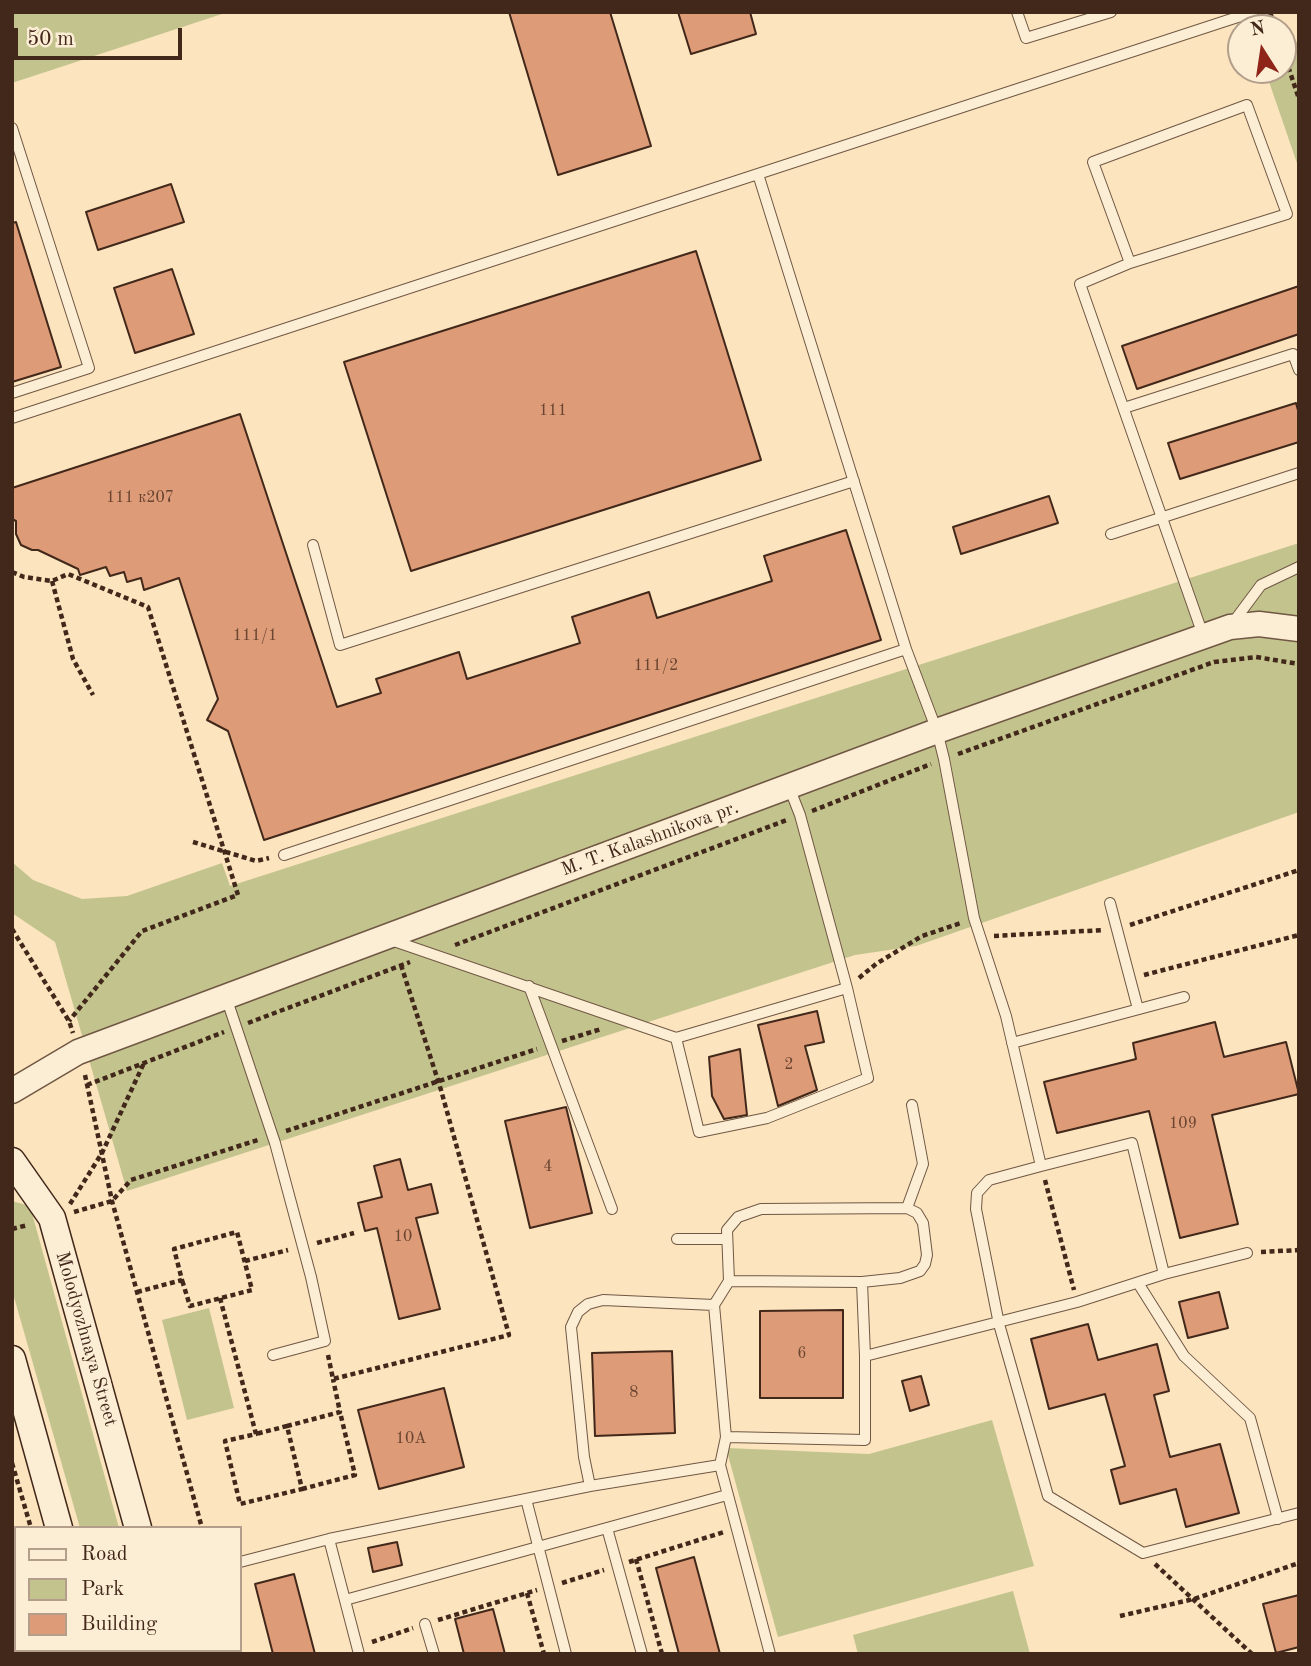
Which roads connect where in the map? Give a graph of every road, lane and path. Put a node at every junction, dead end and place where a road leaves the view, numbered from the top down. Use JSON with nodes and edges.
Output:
{"nodes":[{"id":1,"x":1017,"y":12,"type":"edge"},
{"id":2,"x":1111,"y":12,"type":"edge"},
{"id":3,"x":1253,"y":12,"type":"edge"},
{"id":4,"x":12,"y":128,"type":"edge"},
{"id":5,"x":758,"y":174,"type":"junction"},
{"id":6,"x":1130,"y":263,"type":"junction"},
{"id":7,"x":1299,"y":370,"type":"edge"},
{"id":8,"x":12,"y":393,"type":"edge"},
{"id":9,"x":1124,"y":408,"type":"junction"},
{"id":10,"x":12,"y":418,"type":"edge"},
{"id":11,"x":1299,"y":473,"type":"edge"},
{"id":12,"x":854,"y":481,"type":"junction"},
{"id":13,"x":1162,"y":517,"type":"junction"},
{"id":14,"x":1111,"y":534,"type":"dead end"},
{"id":15,"x":313,"y":545,"type":"dead end"},
{"id":16,"x":1299,"y":567,"type":"edge"},
{"id":17,"x":12,"y":572,"type":"edge"},
{"id":18,"x":52,"y":581,"type":"junction"},
{"id":19,"x":1230,"y":627,"type":"junction"},
{"id":20,"x":1299,"y":629,"type":"edge"},
{"id":21,"x":1203,"y":636,"type":"junction"},
{"id":22,"x":906,"y":649,"type":"junction"},
{"id":23,"x":1299,"y":664,"type":"edge"},
{"id":24,"x":93,"y":695,"type":"dead end"},
{"id":25,"x":937,"y":731,"type":"junction"},
{"id":26,"x":944,"y":759,"type":"junction"},
{"id":27,"x":789,"y":787,"type":"junction"},
{"id":28,"x":800,"y":816,"type":"junction"},
{"id":29,"x":193,"y":842,"type":"dead end"},
{"id":30,"x":225,"y":850,"type":"junction"},
{"id":31,"x":284,"y":855,"type":"joint"},
{"id":32,"x":1299,"y":870,"type":"edge"},
{"id":33,"x":1110,"y":903,"type":"dead end"},
{"id":34,"x":974,"y":918,"type":"junction"},
{"id":35,"x":12,"y":929,"type":"edge"},
{"id":36,"x":1117,"y":929,"type":"junction"},
{"id":37,"x":1299,"y":935,"type":"edge"},
{"id":38,"x":980,"y":937,"type":"junction"},
{"id":39,"x":384,"y":938,"type":"junction"},
{"id":40,"x":435,"y":953,"type":"junction"},
{"id":41,"x":401,"y":965,"type":"junction"},
{"id":42,"x":1130,"y":978,"type":"junction"},
{"id":43,"x":529,"y":986,"type":"junction"},
{"id":44,"x":847,"y":988,"type":"junction"},
{"id":45,"x":226,"y":996,"type":"junction"},
{"id":46,"x":1184,"y":997,"type":"dead end"},
{"id":47,"x":1138,"y":1009,"type":"junction"},
{"id":48,"x":69,"y":1021,"type":"junction"},
{"id":49,"x":628,"y":1021,"type":"junction"},
{"id":50,"x":236,"y":1028,"type":"junction"},
{"id":51,"x":676,"y":1038,"type":"junction"},
{"id":52,"x":1012,"y":1043,"type":"junction"},
{"id":53,"x":551,"y":1044,"type":"junction"},
{"id":54,"x":78,"y":1052,"type":"junction"},
{"id":55,"x":145,"y":1063,"type":"junction"},
{"id":56,"x":439,"y":1082,"type":"junction"},
{"id":57,"x":87,"y":1085,"type":"junction"},
{"id":58,"x":12,"y":1091,"type":"edge"},
{"id":59,"x":912,"y":1105,"type":"dead end"},
{"id":60,"x":272,"y":1135,"type":"junction"},
{"id":61,"x":102,"y":1153,"type":"junction"},
{"id":62,"x":12,"y":1161,"type":"edge"},
{"id":63,"x":1041,"y":1166,"type":"junction"},
{"id":64,"x":112,"y":1201,"type":"junction"},
{"id":65,"x":907,"y":1208,"type":"junction"},
{"id":66,"x":612,"y":1209,"type":"dead end"},
{"id":67,"x":64,"y":1215,"type":"dead end"},
{"id":68,"x":677,"y":1239,"type":"dead end"},
{"id":69,"x":727,"y":1239,"type":"junction"},
{"id":70,"x":1299,"y":1250,"type":"edge"},
{"id":71,"x":1247,"y":1253,"type":"joint"},
{"id":72,"x":1164,"y":1274,"type":"junction"},
{"id":73,"x":183,"y":1280,"type":"junction"},
{"id":74,"x":729,"y":1281,"type":"junction"},
{"id":75,"x":862,"y":1282,"type":"junction"},
{"id":76,"x":1138,"y":1283,"type":"junction"},
{"id":77,"x":137,"y":1292,"type":"junction"},
{"id":78,"x":220,"y":1298,"type":"junction"},
{"id":79,"x":1077,"y":1303,"type":"junction"},
{"id":80,"x":714,"y":1305,"type":"junction"},
{"id":81,"x":999,"y":1324,"type":"junction"},
{"id":82,"x":325,"y":1341,"type":"junction"},
{"id":83,"x":273,"y":1355,"type":"dead end"},
{"id":84,"x":865,"y":1356,"type":"junction"},
{"id":85,"x":12,"y":1359,"type":"edge"},
{"id":86,"x":333,"y":1379,"type":"junction"},
{"id":87,"x":340,"y":1412,"type":"junction"},
{"id":88,"x":287,"y":1426,"type":"junction"},
{"id":89,"x":256,"y":1434,"type":"junction"},
{"id":90,"x":726,"y":1437,"type":"junction"},
{"id":91,"x":12,"y":1463,"type":"edge"},
{"id":92,"x":720,"y":1465,"type":"junction"},
{"id":93,"x":590,"y":1486,"type":"junction"},
{"id":94,"x":302,"y":1489,"type":"junction"},
{"id":95,"x":727,"y":1495,"type":"junction"},
{"id":96,"x":526,"y":1499,"type":"junction"},
{"id":97,"x":1299,"y":1513,"type":"edge"},
{"id":98,"x":1278,"y":1519,"type":"junction"},
{"id":99,"x":30,"y":1526,"type":"edge"},
{"id":100,"x":58,"y":1526,"type":"edge"},
{"id":101,"x":137,"y":1526,"type":"edge"},
{"id":102,"x":201,"y":1526,"type":"edge"},
{"id":103,"x":607,"y":1528,"type":"junction"},
{"id":104,"x":328,"y":1539,"type":"junction"},
{"id":105,"x":538,"y":1547,"type":"junction"},
{"id":106,"x":1143,"y":1553,"type":"junction"},
{"id":107,"x":636,"y":1559,"type":"dead end"},
{"id":108,"x":242,"y":1561,"type":"edge"},
{"id":109,"x":1299,"y":1563,"type":"edge"},
{"id":110,"x":527,"y":1593,"type":"dead end"},
{"id":111,"x":1194,"y":1599,"type":"junction"},
{"id":112,"x":345,"y":1600,"type":"junction"},
{"id":113,"x":1120,"y":1616,"type":"dead end"},
{"id":114,"x":425,"y":1625,"type":"dead end"},
{"id":115,"x":359,"y":1654,"type":"edge"},
{"id":116,"x":434,"y":1654,"type":"edge"},
{"id":117,"x":544,"y":1654,"type":"edge"},
{"id":118,"x":566,"y":1654,"type":"edge"},
{"id":119,"x":642,"y":1654,"type":"edge"},
{"id":120,"x":662,"y":1654,"type":"edge"},
{"id":121,"x":769,"y":1654,"type":"edge"},
{"id":122,"x":1252,"y":1654,"type":"edge"}],
"edges":[{"from":1,"to":2,"type":"lane"},
{"from":3,"to":5,"type":"lane"},
{"from":4,"to":8,"type":"lane"},
{"from":5,"to":10,"type":"lane"},
{"from":5,"to":12,"type":"lane"},
{"from":6,"to":6,"type":"lane"},
{"from":6,"to":9,"type":"lane"},
{"from":7,"to":9,"type":"lane"},
{"from":9,"to":13,"type":"lane"},
{"from":11,"to":13,"type":"lane"},
{"from":12,"to":15,"type":"lane"},
{"from":12,"to":22,"type":"lane"},
{"from":13,"to":14,"type":"lane"},
{"from":13,"to":21,"type":"lane"},
{"from":16,"to":19,"type":"lane"},
{"from":17,"to":18,"type":"path"},
{"from":18,"to":24,"type":"path"},
{"from":18,"to":30,"type":"path"},
{"from":19,"to":20,"type":"street","name":"M. T. Kalashnikova pr."},
{"from":19,"to":21,"type":"street","name":"M. T. Kalashnikova pr."},
{"from":21,"to":25,"type":"street","name":"M. T. Kalashnikova pr."},
{"from":22,"to":25,"type":"lane"},
{"from":22,"to":31,"type":"lane"},
{"from":23,"to":26,"type":"path"},
{"from":25,"to":26,"type":"lane"},
{"from":25,"to":27,"type":"street","name":"M. T. Kalashnikova pr."},
{"from":26,"to":28,"type":"path"},
{"from":26,"to":34,"type":"lane"},
{"from":27,"to":28,"type":"lane"},
{"from":27,"to":39,"type":"street","name":"M. T. Kalashnikova pr."},
{"from":28,"to":40,"type":"path"},
{"from":28,"to":44,"type":"lane"},
{"from":29,"to":30,"type":"path"},
{"from":30,"to":31,"type":"path"},
{"from":30,"to":48,"type":"path"},
{"from":32,"to":36,"type":"path"},
{"from":33,"to":36,"type":"lane"},
{"from":34,"to":38,"type":"lane"},
{"from":34,"to":44,"type":"path"},
{"from":35,"to":48,"type":"path"},
{"from":36,"to":38,"type":"path"},
{"from":36,"to":42,"type":"lane"},
{"from":37,"to":42,"type":"path"},
{"from":38,"to":52,"type":"lane"},
{"from":39,"to":40,"type":"lane"},
{"from":39,"to":45,"type":"street","name":"M. T. Kalashnikova pr."},
{"from":40,"to":41,"type":"path"},
{"from":40,"to":43,"type":"lane"},
{"from":41,"to":50,"type":"path"},
{"from":41,"to":56,"type":"path"},
{"from":42,"to":47,"type":"lane"},
{"from":43,"to":49,"type":"lane"},
{"from":43,"to":53,"type":"lane"},
{"from":44,"to":51,"type":"lane"},
{"from":44,"to":51,"type":"lane"},
{"from":45,"to":50,"type":"lane"},
{"from":45,"to":54,"type":"street","name":"M. T. Kalashnikova pr."},
{"from":46,"to":47,"type":"lane"},
{"from":47,"to":52,"type":"lane"},
{"from":48,"to":54,"type":"path"},
{"from":49,"to":51,"type":"lane"},
{"from":49,"to":53,"type":"path"},
{"from":50,"to":55,"type":"path"},
{"from":50,"to":60,"type":"lane"},
{"from":52,"to":63,"type":"lane"},
{"from":53,"to":56,"type":"path"},
{"from":53,"to":66,"type":"lane"},
{"from":54,"to":57,"type":"path"},
{"from":54,"to":58,"type":"street","name":"M. T. Kalashnikova pr."},
{"from":55,"to":57,"type":"path"},
{"from":55,"to":61,"type":"path"},
{"from":56,"to":60,"type":"path"},
{"from":56,"to":86,"type":"path"},
{"from":57,"to":61,"type":"path"},
{"from":59,"to":65,"type":"lane"},
{"from":60,"to":64,"type":"path"},
{"from":60,"to":82,"type":"lane"},
{"from":61,"to":64,"type":"path"},
{"from":61,"to":67,"type":"path"},
{"from":62,"to":101,"type":"main road","name":"Molodyozhnaya Street"},
{"from":63,"to":72,"type":"lane"},
{"from":63,"to":79,"type":"path"},
{"from":63,"to":81,"type":"lane"},
{"from":64,"to":77,"type":"path"},
{"from":65,"to":69,"type":"lane"},
{"from":65,"to":75,"type":"lane"},
{"from":68,"to":69,"type":"lane"},
{"from":69,"to":74,"type":"lane"},
{"from":70,"to":71,"type":"path"},
{"from":71,"to":72,"type":"lane"},
{"from":72,"to":76,"type":"lane"},
{"from":73,"to":77,"type":"path"},
{"from":73,"to":78,"type":"path"},
{"from":73,"to":78,"type":"path"},
{"from":74,"to":75,"type":"lane"},
{"from":74,"to":80,"type":"lane"},
{"from":75,"to":84,"type":"lane"},
{"from":76,"to":79,"type":"lane"},
{"from":76,"to":98,"type":"lane"},
{"from":77,"to":102,"type":"path"},
{"from":78,"to":89,"type":"path"},
{"from":79,"to":81,"type":"lane"},
{"from":80,"to":90,"type":"lane"},
{"from":80,"to":93,"type":"lane"},
{"from":81,"to":84,"type":"lane"},
{"from":81,"to":106,"type":"lane"},
{"from":82,"to":83,"type":"lane"},
{"from":82,"to":86,"type":"path"},
{"from":84,"to":90,"type":"lane"},
{"from":85,"to":100,"type":"main road"},
{"from":86,"to":87,"type":"path"},
{"from":87,"to":88,"type":"path"},
{"from":87,"to":94,"type":"path"},
{"from":88,"to":89,"type":"path"},
{"from":88,"to":94,"type":"path"},
{"from":89,"to":94,"type":"path"},
{"from":90,"to":92,"type":"lane"},
{"from":91,"to":99,"type":"path"},
{"from":92,"to":93,"type":"lane"},
{"from":92,"to":95,"type":"lane"},
{"from":93,"to":96,"type":"lane"},
{"from":95,"to":103,"type":"lane"},
{"from":95,"to":121,"type":"lane"},
{"from":96,"to":104,"type":"lane"},
{"from":96,"to":105,"type":"lane"},
{"from":97,"to":98,"type":"lane"},
{"from":98,"to":106,"type":"lane"},
{"from":103,"to":105,"type":"lane"},
{"from":103,"to":119,"type":"lane"},
{"from":104,"to":108,"type":"lane"},
{"from":104,"to":112,"type":"lane"},
{"from":105,"to":112,"type":"lane"},
{"from":105,"to":118,"type":"lane"},
{"from":106,"to":111,"type":"path"},
{"from":107,"to":120,"type":"path"},
{"from":109,"to":111,"type":"path"},
{"from":110,"to":117,"type":"path"},
{"from":111,"to":113,"type":"path"},
{"from":111,"to":122,"type":"path"},
{"from":112,"to":115,"type":"lane"},
{"from":114,"to":116,"type":"lane"}]}
